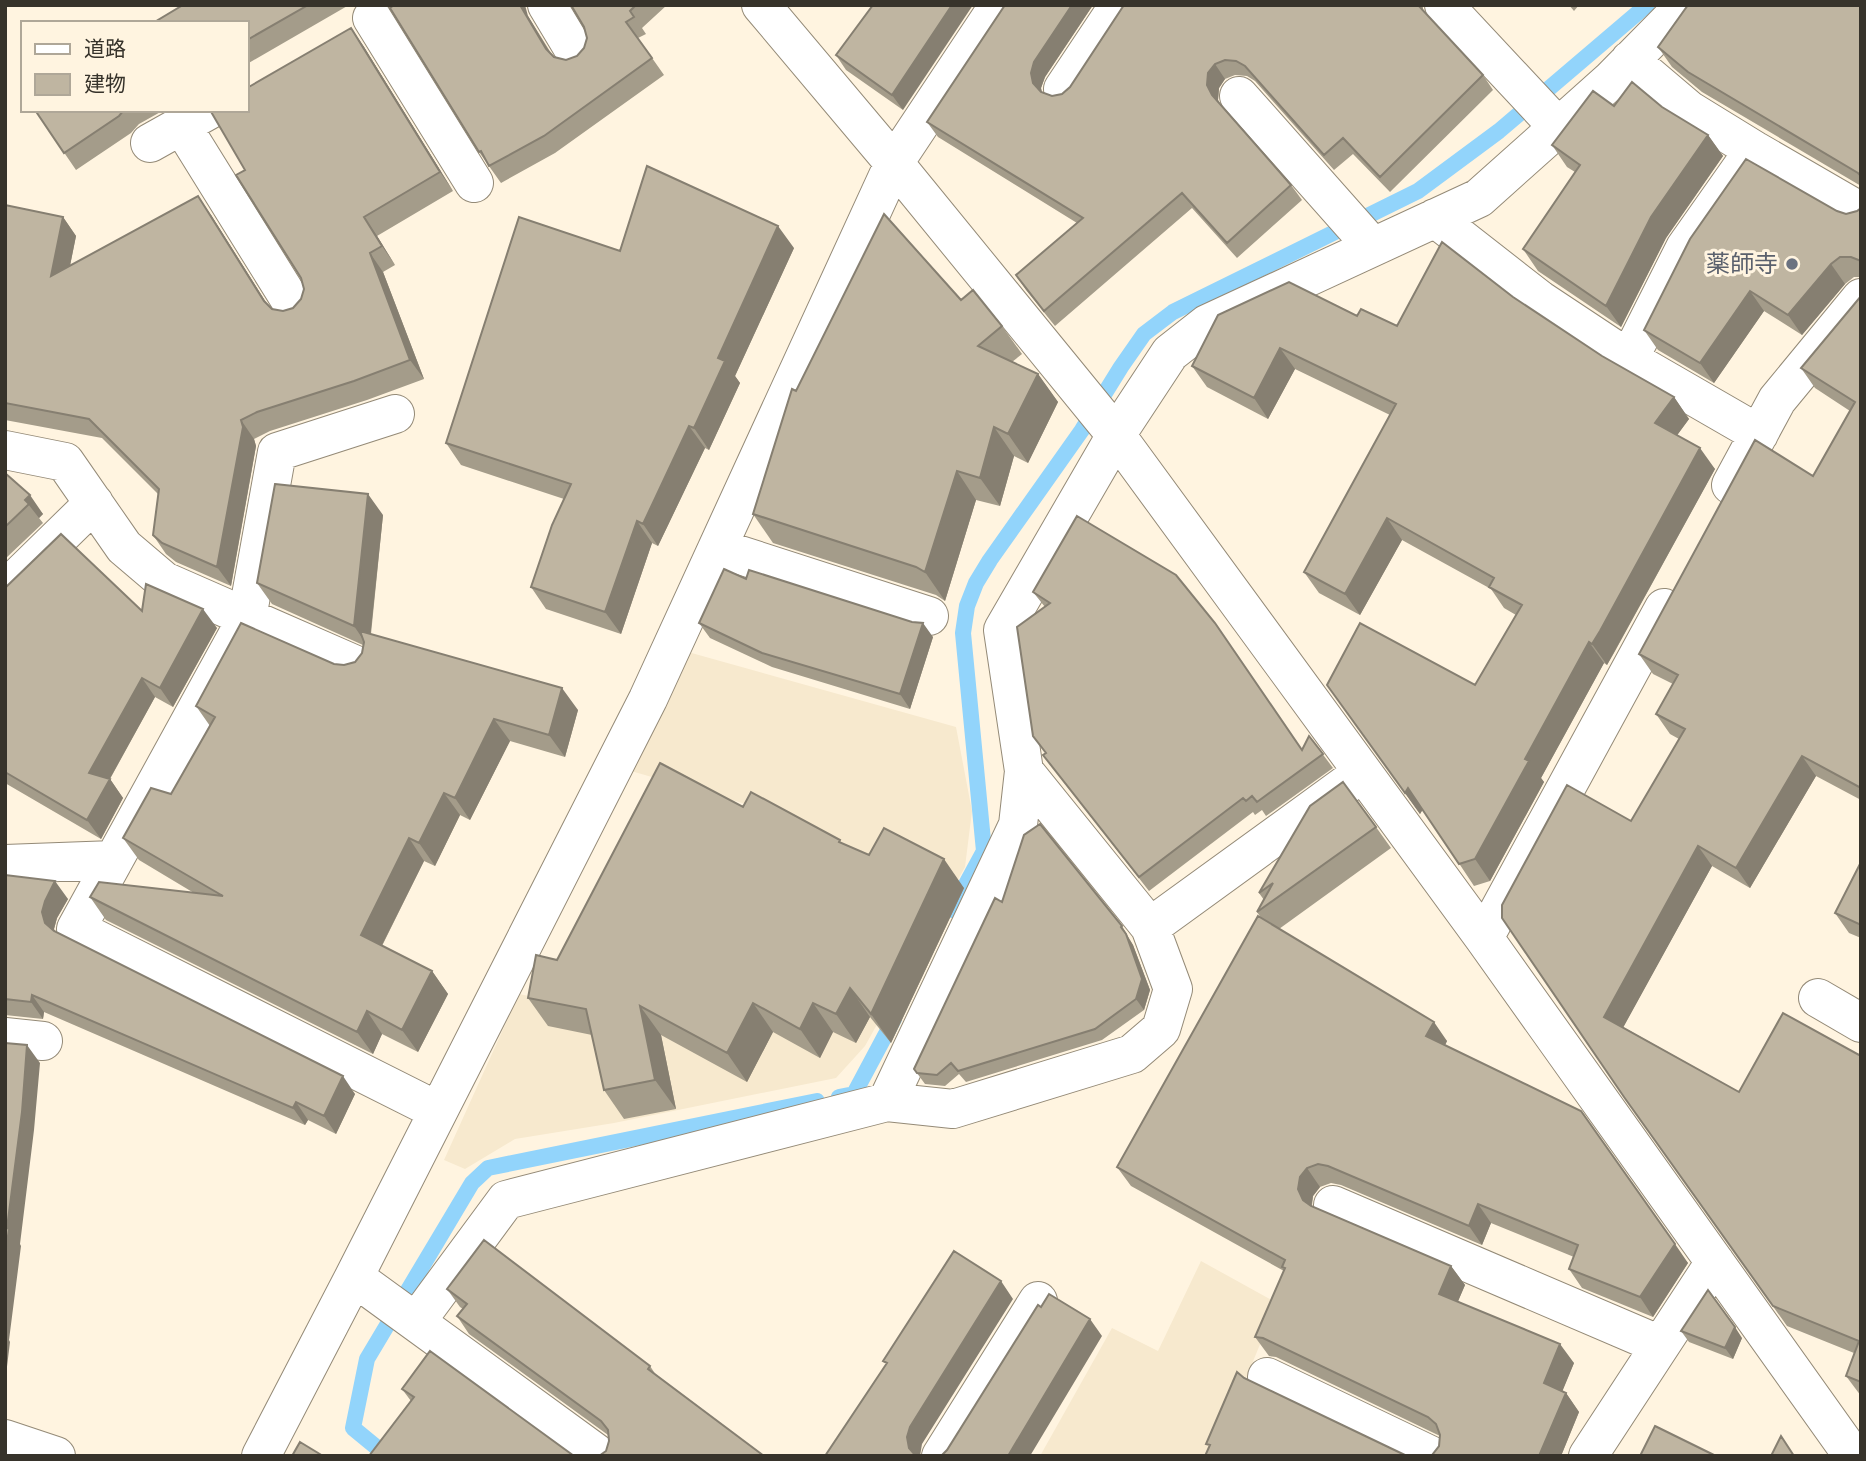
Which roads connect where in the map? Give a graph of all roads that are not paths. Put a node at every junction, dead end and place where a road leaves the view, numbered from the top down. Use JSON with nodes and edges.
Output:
{"nodes":[{"id":1,"x":547,"y":5,"type":"edge"},
{"id":2,"x":761,"y":5,"type":"edge"},
{"id":3,"x":999,"y":5,"type":"edge"},
{"id":4,"x":1119,"y":5,"type":"edge"},
{"id":5,"x":1444,"y":5,"type":"edge"},
{"id":6,"x":1685,"y":5,"type":"edge"},
{"id":7,"x":383,"y":12,"type":"edge"},
{"id":8,"x":338,"y":37,"type":"edge"},
{"id":9,"x":578,"y":55,"type":"edge"},
{"id":10,"x":1630,"y":60,"type":"junction"},
{"id":11,"x":1063,"y":89,"type":"edge"},
{"id":12,"x":1239,"y":96,"type":"dead end"},
{"id":13,"x":1541,"y":109,"type":"junction"},
{"id":14,"x":180,"y":127,"type":"edge"},
{"id":15,"x":1754,"y":150,"type":"junction"},
{"id":16,"x":894,"y":163,"type":"junction"},
{"id":17,"x":474,"y":183,"type":"dead end"},
{"id":18,"x":1861,"y":212,"type":"edge"},
{"id":19,"x":1435,"y":218,"type":"junction"},
{"id":20,"x":1357,"y":230,"type":"junction"},
{"id":21,"x":1861,"y":297,"type":"edge"},
{"id":22,"x":295,"y":308,"type":"edge"},
{"id":23,"x":1629,"y":359,"type":"junction"},
{"id":24,"x":395,"y":414,"type":"dead end"},
{"id":25,"x":1111,"y":428,"type":"junction"},
{"id":26,"x":1759,"y":434,"type":"junction"},
{"id":27,"x":5,"y":450,"type":"edge"},
{"id":28,"x":94,"y":503,"type":"junction"},
{"id":29,"x":1713,"y":518,"type":"edge"},
{"id":30,"x":718,"y":548,"type":"junction"},
{"id":31,"x":1681,"y":578,"type":"edge"},
{"id":32,"x":5,"y":590,"type":"edge"},
{"id":33,"x":929,"y":616,"type":"dead end"},
{"id":34,"x":247,"y":618,"type":"junction"},
{"id":35,"x":358,"y":666,"type":"edge"},
{"id":36,"x":1024,"y":771,"type":"junction"},
{"id":37,"x":1363,"y":773,"type":"junction"},
{"id":38,"x":114,"y":860,"type":"junction"},
{"id":39,"x":5,"y":864,"type":"edge"},
{"id":40,"x":1150,"y":927,"type":"junction"},
{"id":41,"x":1484,"y":938,"type":"junction"},
{"id":42,"x":1818,"y":998,"type":"dead end"},
{"id":43,"x":1861,"y":1023,"type":"edge"},
{"id":44,"x":5,"y":1037,"type":"edge"},
{"id":45,"x":43,"y":1041,"type":"dead end"},
{"id":46,"x":887,"y":1102,"type":"junction"},
{"id":47,"x":439,"y":1111,"type":"junction"},
{"id":48,"x":1333,"y":1205,"type":"dead end"},
{"id":49,"x":1715,"y":1262,"type":"junction"},
{"id":50,"x":366,"y":1286,"type":"junction"},
{"id":51,"x":1038,"y":1301,"type":"dead end"},
{"id":52,"x":412,"y":1319,"type":"junction"},
{"id":53,"x":1660,"y":1345,"type":"junction"},
{"id":54,"x":1267,"y":1377,"type":"dead end"},
{"id":55,"x":5,"y":1439,"type":"edge"},
{"id":56,"x":55,"y":1456,"type":"edge"},
{"id":57,"x":261,"y":1456,"type":"edge"},
{"id":58,"x":600,"y":1456,"type":"edge"},
{"id":59,"x":941,"y":1456,"type":"edge"},
{"id":60,"x":1432,"y":1456,"type":"edge"},
{"id":61,"x":1588,"y":1456,"type":"edge"},
{"id":62,"x":1853,"y":1456,"type":"edge"}],
"edges":[{"from":1,"to":9,"type":"street"},
{"from":2,"to":16,"type":"street"},
{"from":3,"to":16,"type":"street"},
{"from":4,"to":11,"type":"street"},
{"from":5,"to":13,"type":"street"},
{"from":6,"to":10,"type":"street"},
{"from":7,"to":8,"type":"street"},
{"from":7,"to":17,"type":"street"},
{"from":10,"to":13,"type":"street"},
{"from":10,"to":15,"type":"street"},
{"from":12,"to":20,"type":"street"},
{"from":13,"to":19,"type":"street"},
{"from":14,"to":22,"type":"street"},
{"from":15,"to":18,"type":"street"},
{"from":15,"to":23,"type":"street"},
{"from":16,"to":25,"type":"street"},
{"from":16,"to":30,"type":"street"},
{"from":19,"to":20,"type":"street"},
{"from":19,"to":23,"type":"street"},
{"from":20,"to":25,"type":"street"},
{"from":21,"to":26,"type":"street"},
{"from":23,"to":26,"type":"street"},
{"from":24,"to":34,"type":"street"},
{"from":25,"to":36,"type":"street"},
{"from":25,"to":37,"type":"street"},
{"from":26,"to":29,"type":"street"},
{"from":27,"to":28,"type":"street"},
{"from":28,"to":32,"type":"street"},
{"from":28,"to":34,"type":"street"},
{"from":30,"to":33,"type":"street"},
{"from":30,"to":47,"type":"street"},
{"from":31,"to":41,"type":"street"},
{"from":34,"to":35,"type":"street"},
{"from":34,"to":38,"type":"street"},
{"from":36,"to":40,"type":"street"},
{"from":36,"to":46,"type":"street"},
{"from":37,"to":40,"type":"street"},
{"from":37,"to":41,"type":"street"},
{"from":38,"to":39,"type":"street"},
{"from":38,"to":47,"type":"street"},
{"from":40,"to":46,"type":"street"},
{"from":41,"to":49,"type":"street"},
{"from":42,"to":43,"type":"street"},
{"from":44,"to":45,"type":"street"},
{"from":46,"to":52,"type":"street"},
{"from":47,"to":50,"type":"street"},
{"from":48,"to":53,"type":"street"},
{"from":49,"to":53,"type":"street"},
{"from":49,"to":62,"type":"street"},
{"from":50,"to":52,"type":"street"},
{"from":50,"to":57,"type":"street"},
{"from":51,"to":59,"type":"street"},
{"from":52,"to":58,"type":"street"},
{"from":53,"to":61,"type":"street"},
{"from":54,"to":60,"type":"street"},
{"from":55,"to":56,"type":"street"}]}
